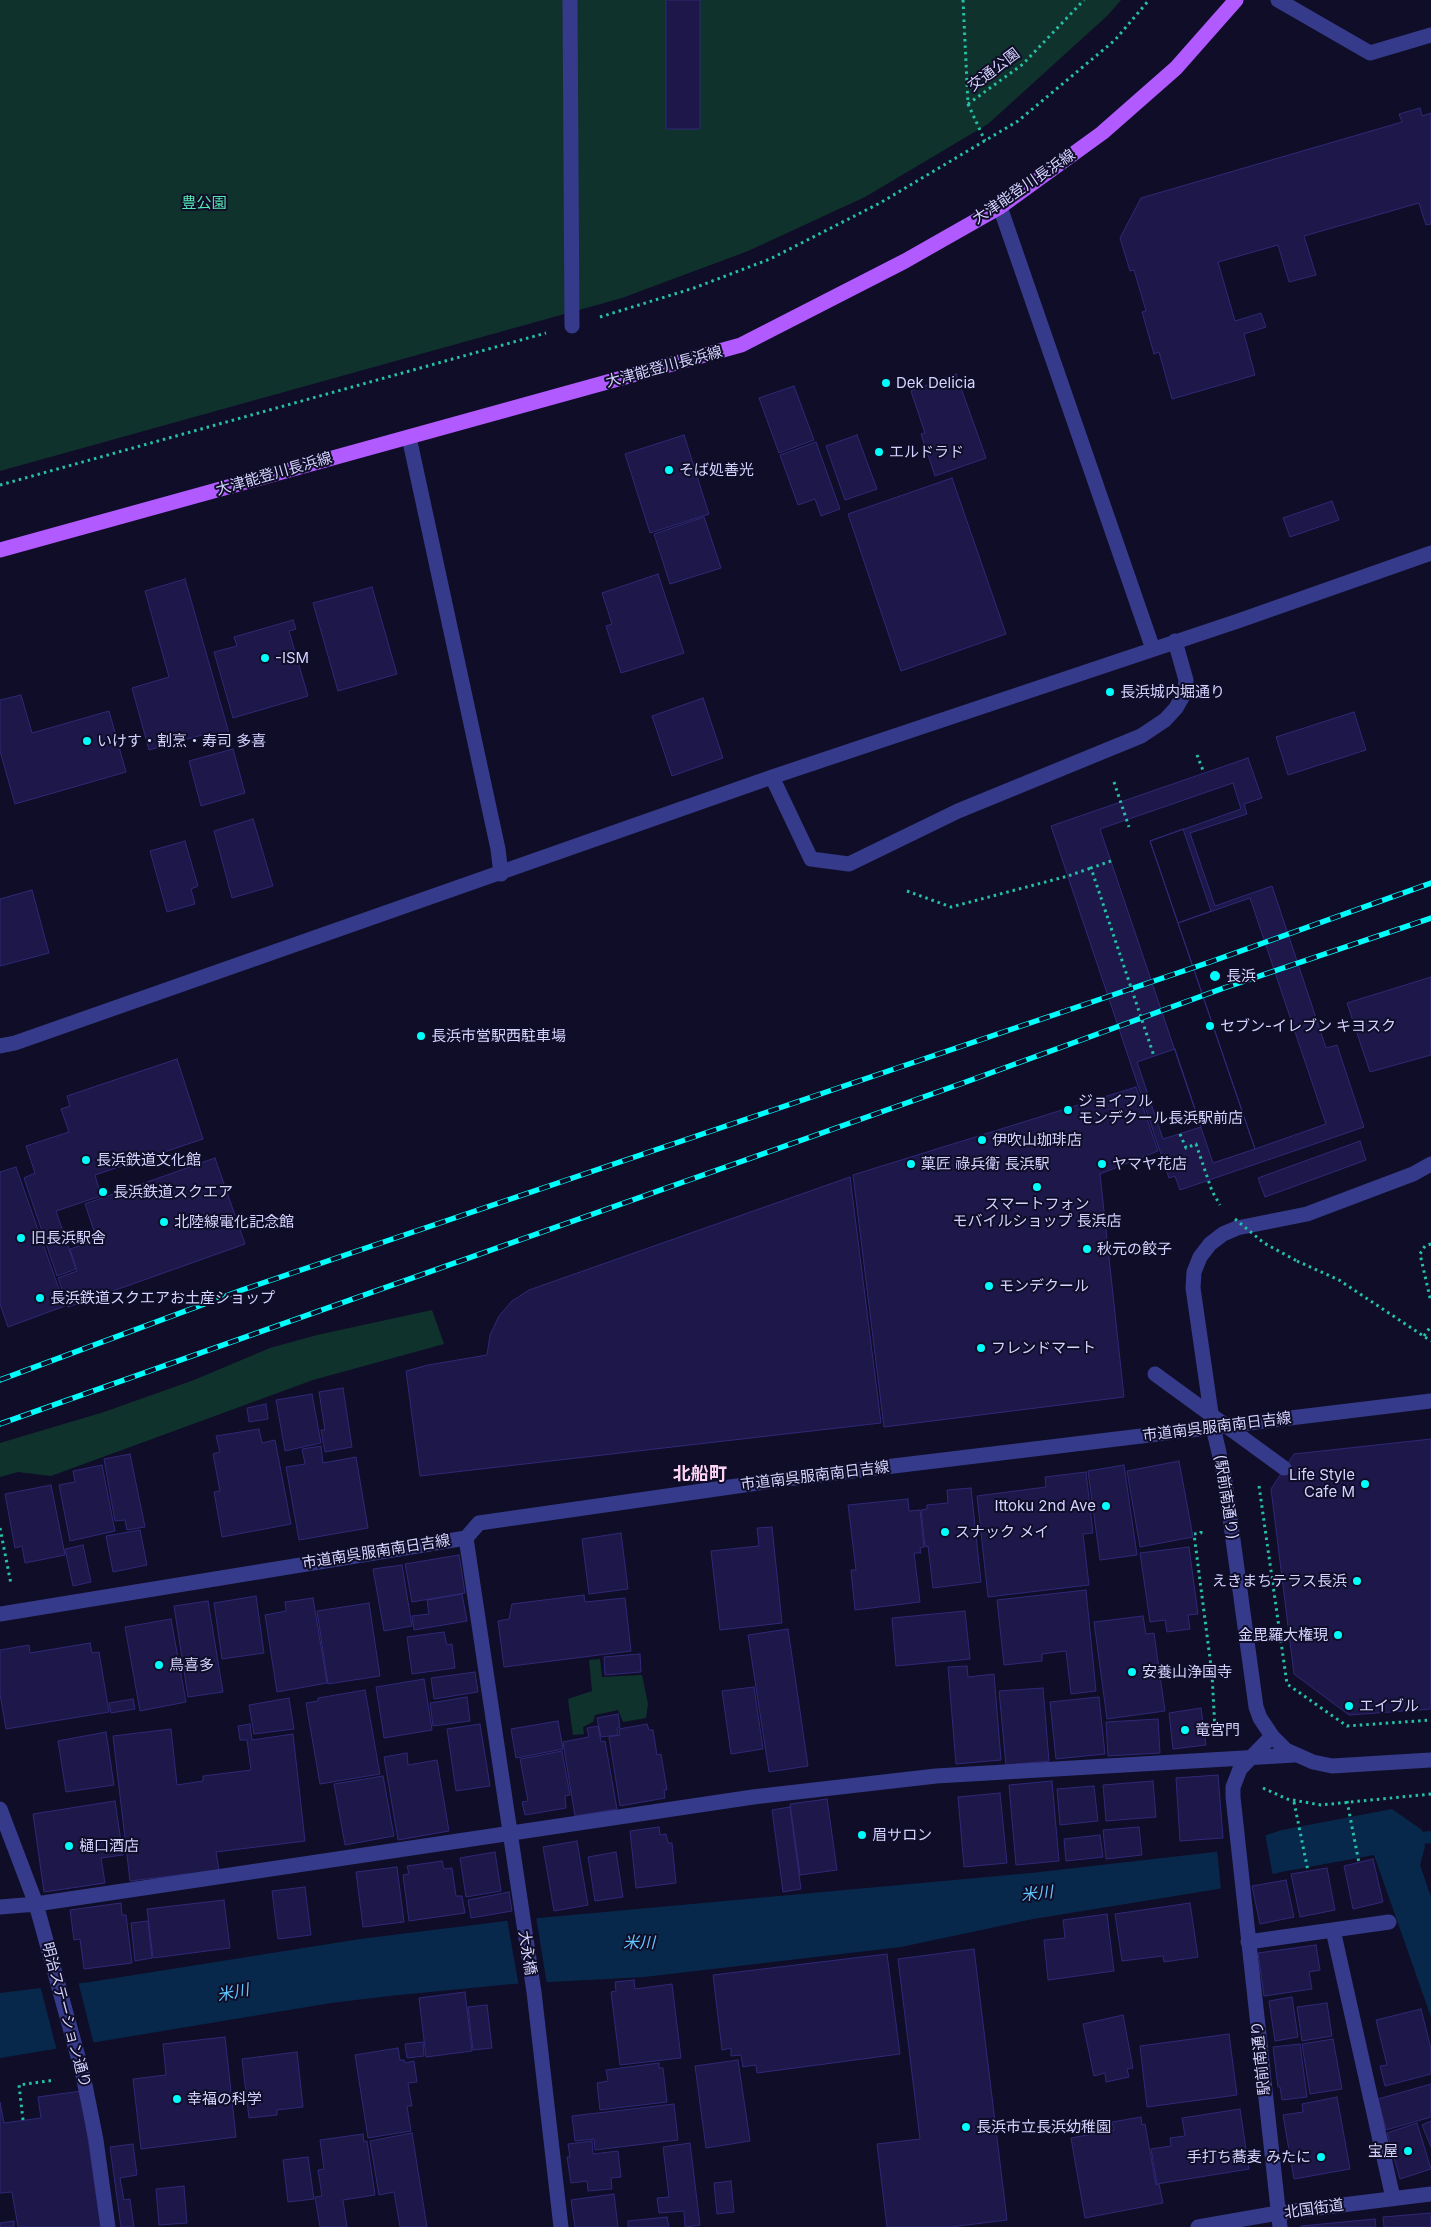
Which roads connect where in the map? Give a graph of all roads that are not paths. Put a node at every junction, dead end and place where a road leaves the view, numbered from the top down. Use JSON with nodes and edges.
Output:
{"nodes":[{"id":1,"x":570,"y":0,"type":"edge"},
{"id":2,"x":1236,"y":0,"type":"edge"},
{"id":3,"x":1278,"y":0,"type":"edge"},
{"id":4,"x":1431,"y":35,"type":"edge"},
{"id":5,"x":1000,"y":207,"type":"junction"},
{"id":6,"x":572,"y":326,"type":"dead end"},
{"id":7,"x":409,"y":437,"type":"junction"},
{"id":8,"x":0,"y":550,"type":"edge"},
{"id":9,"x":1431,"y":553,"type":"edge"},
{"id":10,"x":1175,"y":641,"type":"junction"},
{"id":11,"x":1153,"y":649,"type":"junction"},
{"id":12,"x":772,"y":777,"type":"junction"},
{"id":13,"x":501,"y":874,"type":"junction"},
{"id":14,"x":0,"y":1046,"type":"edge"},
{"id":15,"x":1431,"y":1164,"type":"edge"},
{"id":16,"x":1154,"y":1374,"type":"dead end"},
{"id":17,"x":1431,"y":1401,"type":"edge"},
{"id":18,"x":1214,"y":1427,"type":"junction"},
{"id":19,"x":1284,"y":1468,"type":"dead end"},
{"id":20,"x":466,"y":1538,"type":"junction"},
{"id":21,"x":0,"y":1614,"type":"edge"},
{"id":22,"x":1272,"y":1736,"type":"junction"},
{"id":23,"x":1295,"y":1755,"type":"junction"},
{"id":24,"x":1252,"y":1757,"type":"junction"},
{"id":25,"x":1431,"y":1760,"type":"edge"},
{"id":26,"x":0,"y":1809,"type":"edge"},
{"id":27,"x":509,"y":1835,"type":"junction"},
{"id":28,"x":36,"y":1904,"type":"junction"},
{"id":29,"x":0,"y":1907,"type":"edge"},
{"id":30,"x":1389,"y":1922,"type":"dead end"},
{"id":31,"x":1333,"y":1930,"type":"junction"},
{"id":32,"x":1248,"y":1942,"type":"junction"},
{"id":33,"x":1431,"y":2194,"type":"edge"},
{"id":34,"x":1393,"y":2198,"type":"junction"},
{"id":35,"x":1279,"y":2220,"type":"edge"},
{"id":36,"x":108,"y":2227,"type":"edge"},
{"id":37,"x":562,"y":2227,"type":"edge"},
{"id":38,"x":1198,"y":2227,"type":"edge"}],
"edges":[{"from":1,"to":6,"type":"street"},
{"from":2,"to":5,"type":"main road","name":"大津能登川長浜線"},
{"from":3,"to":4,"type":"street"},
{"from":5,"to":7,"type":"main road","name":"大津能登川長浜線"},
{"from":5,"to":11,"type":"street"},
{"from":7,"to":8,"type":"main road","name":"大津能登川長浜線"},
{"from":7,"to":13,"type":"street"},
{"from":9,"to":10,"type":"street"},
{"from":10,"to":11,"type":"street"},
{"from":10,"to":12,"type":"street"},
{"from":11,"to":12,"type":"street"},
{"from":12,"to":13,"type":"street"},
{"from":13,"to":14,"type":"street"},
{"from":15,"to":18,"type":"street","name":"(駅前南通り)"},
{"from":16,"to":19,"type":"street","bridge":true},
{"from":17,"to":18,"type":"street","name":"市道南呉服南南日吉線"},
{"from":18,"to":20,"type":"street","name":"市道南呉服南南日吉線"},
{"from":18,"to":22,"type":"street","name":"(駅前南通り)"},
{"from":20,"to":21,"type":"street","name":"市道南呉服南南日吉線"},
{"from":20,"to":27,"type":"street","name":"大永橋"},
{"from":22,"to":23,"type":"street","name":"(駅前南通り)"},
{"from":22,"to":24,"type":"street"},
{"from":23,"to":24,"type":"street"},
{"from":23,"to":25,"type":"street"},
{"from":24,"to":27,"type":"street"},
{"from":24,"to":32,"type":"street","name":"駅前南通り"},
{"from":26,"to":28,"type":"street","name":"明治ステーション通り"},
{"from":27,"to":28,"type":"street"},
{"from":27,"to":37,"type":"street","name":"大永橋"},
{"from":28,"to":29,"type":"street"},
{"from":28,"to":36,"type":"street","name":"明治ステーション通り"},
{"from":30,"to":31,"type":"street"},
{"from":31,"to":32,"type":"street"},
{"from":31,"to":34,"type":"street"},
{"from":32,"to":35,"type":"street","name":"駅前南通り"},
{"from":33,"to":34,"type":"street","name":"北国街道"},
{"from":34,"to":35,"type":"street","name":"北国街道"},
{"from":35,"to":38,"type":"street","name":"北国街道"}]}
